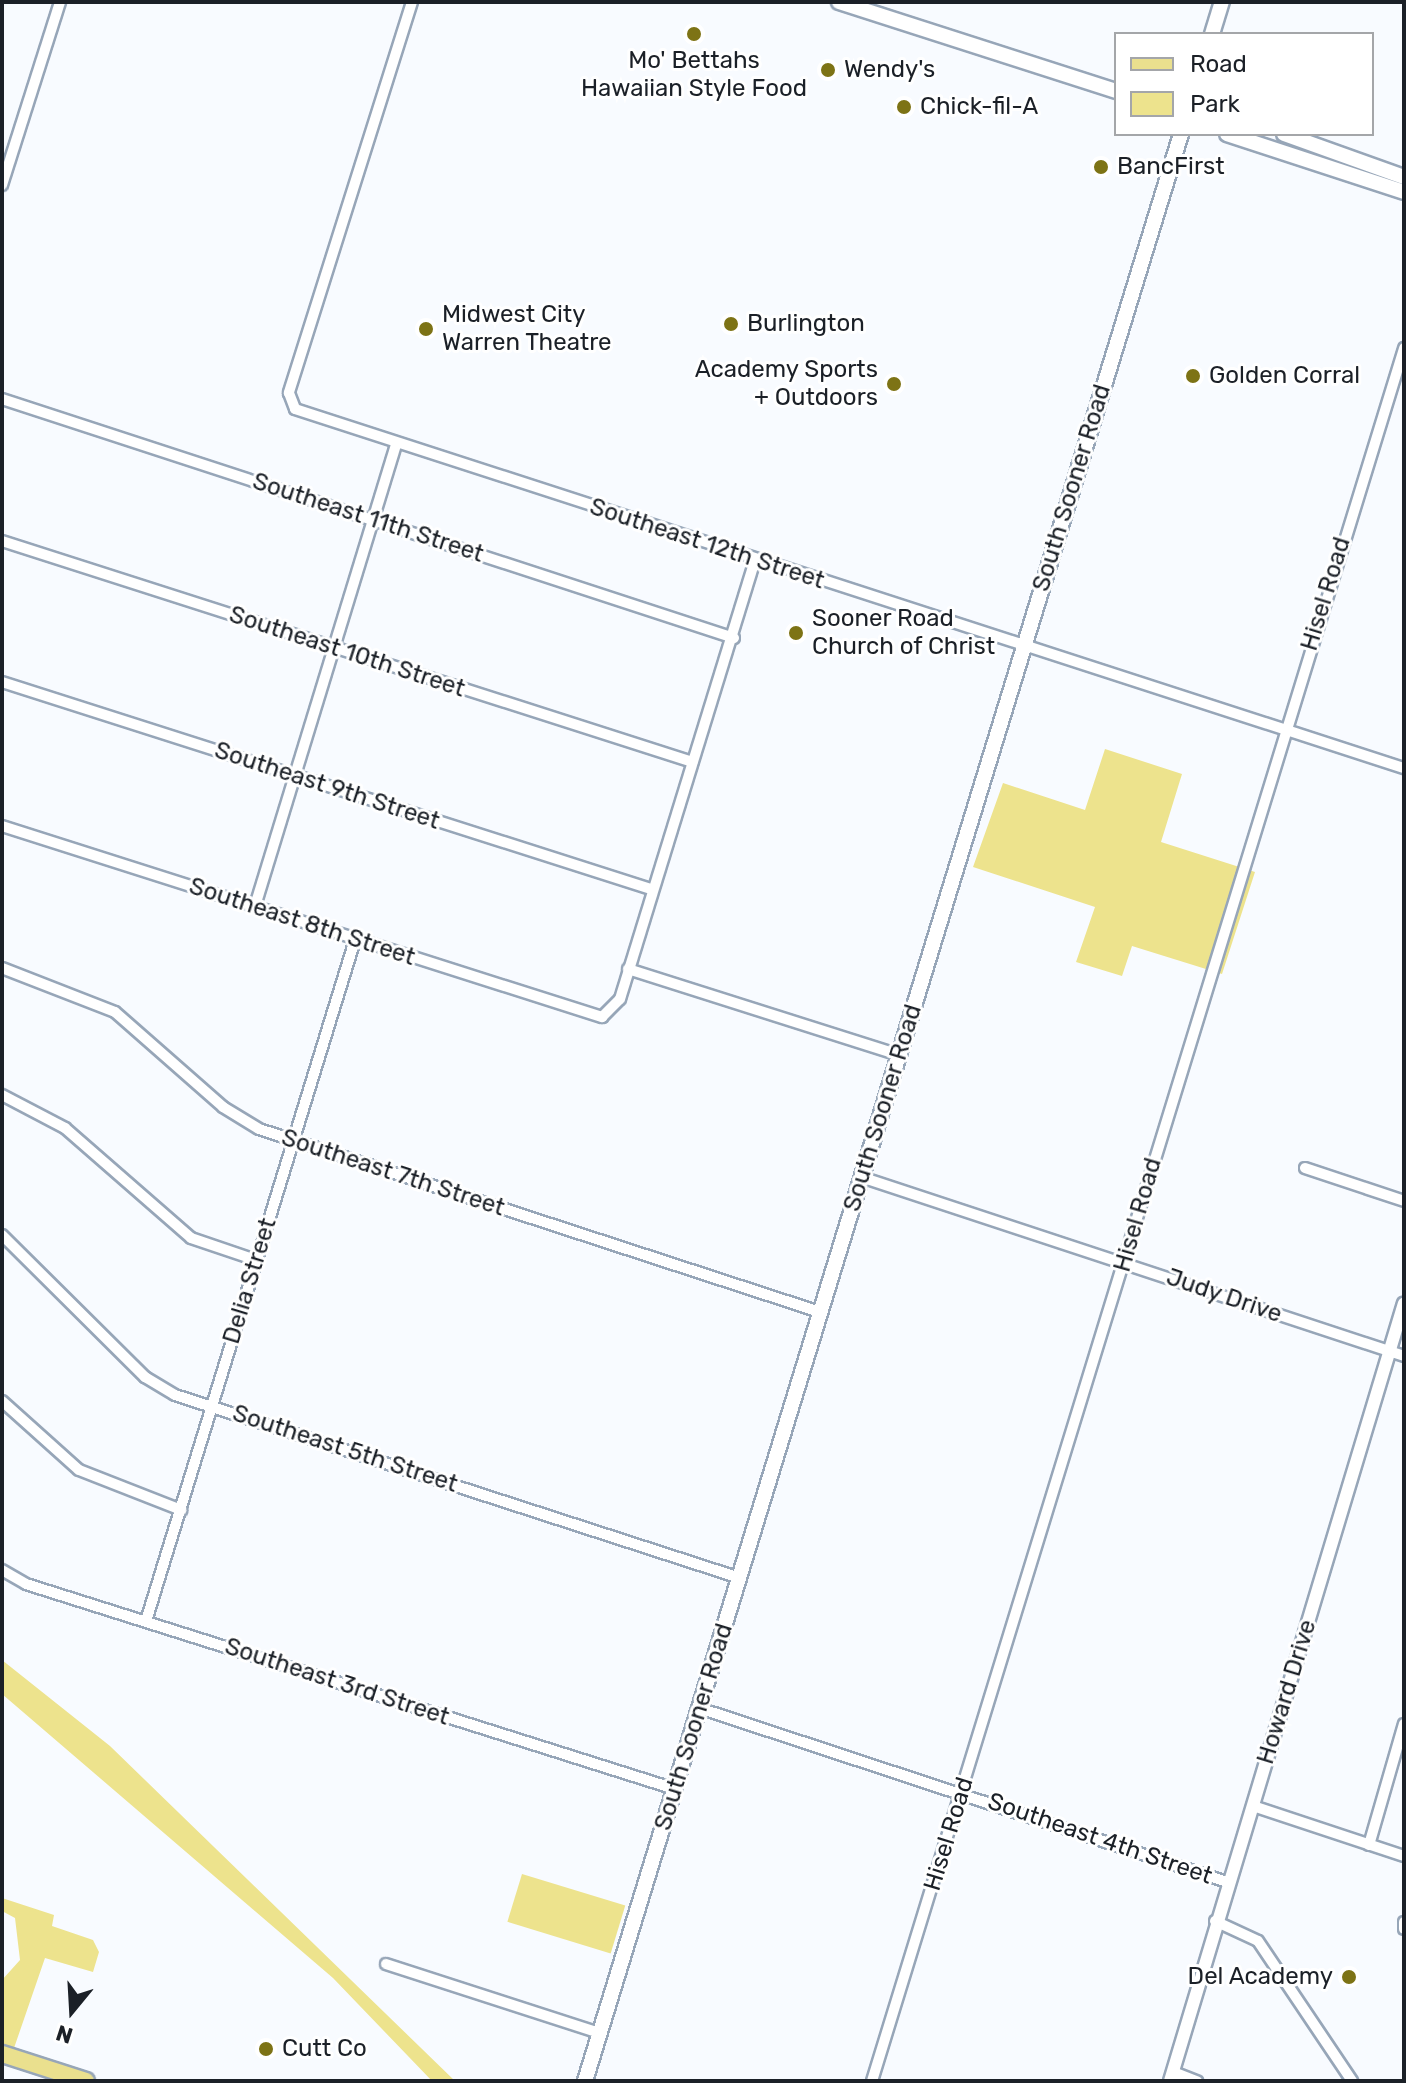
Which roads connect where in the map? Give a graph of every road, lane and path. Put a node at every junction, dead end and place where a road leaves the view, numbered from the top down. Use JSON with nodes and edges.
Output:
{"nodes":[{"id":1,"x":60,"y":2,"type":"edge"},
{"id":2,"x":412,"y":2,"type":"edge"},
{"id":3,"x":839,"y":2,"type":"edge"},
{"id":4,"x":1222,"y":2,"type":"edge"},
{"id":5,"x":1213,"y":32,"type":"edge"},
{"id":6,"x":1114,"y":90,"type":"edge"},
{"id":7,"x":1180,"y":136,"type":"edge"},
{"id":8,"x":1234,"y":136,"type":"edge"},
{"id":9,"x":1288,"y":136,"type":"edge"},
{"id":10,"x":1376,"y":175,"type":"junction"},
{"id":11,"x":1404,"y":177,"type":"edge"},
{"id":12,"x":3,"y":178,"type":"edge"},
{"id":13,"x":1404,"y":192,"type":"edge"},
{"id":14,"x":1404,"y":348,"type":"edge"},
{"id":15,"x":2,"y":399,"type":"edge"},
{"id":16,"x":396,"y":444,"type":"junction"},
{"id":17,"x":371,"y":518,"type":"junction"},
{"id":18,"x":2,"y":541,"type":"edge"},
{"id":19,"x":755,"y":559,"type":"junction"},
{"id":20,"x":734,"y":638,"type":"junction"},
{"id":21,"x":1024,"y":645,"type":"junction"},
{"id":22,"x":333,"y":648,"type":"junction"},
{"id":23,"x":2,"y":682,"type":"edge"},
{"id":24,"x":1284,"y":729,"type":"junction"},
{"id":25,"x":693,"y":762,"type":"junction"},
{"id":26,"x":1404,"y":768,"type":"edge"},
{"id":27,"x":294,"y":776,"type":"junction"},
{"id":28,"x":2,"y":826,"type":"edge"},
{"id":29,"x":651,"y":889,"type":"junction"},
{"id":30,"x":255,"y":906,"type":"junction"},
{"id":31,"x":355,"y":940,"type":"junction"},
{"id":32,"x":2,"y":968,"type":"edge"},
{"id":33,"x":628,"y":969,"type":"junction"},
{"id":34,"x":899,"y":1055,"type":"junction"},
{"id":35,"x":2,"y":1095,"type":"edge"},
{"id":36,"x":294,"y":1141,"type":"junction"},
{"id":37,"x":1305,"y":1168,"type":"dead end"},
{"id":38,"x":861,"y":1177,"type":"junction"},
{"id":39,"x":1404,"y":1201,"type":"edge"},
{"id":40,"x":2,"y":1235,"type":"edge"},
{"id":41,"x":256,"y":1260,"type":"junction"},
{"id":42,"x":1124,"y":1262,"type":"junction"},
{"id":43,"x":1404,"y":1303,"type":"edge"},
{"id":44,"x":820,"y":1312,"type":"junction"},
{"id":45,"x":1389,"y":1351,"type":"junction"},
{"id":46,"x":1404,"y":1356,"type":"edge"},
{"id":47,"x":2,"y":1401,"type":"edge"},
{"id":48,"x":213,"y":1405,"type":"junction"},
{"id":49,"x":181,"y":1510,"type":"junction"},
{"id":50,"x":2,"y":1570,"type":"edge"},
{"id":51,"x":740,"y":1578,"type":"junction"},
{"id":52,"x":146,"y":1621,"type":"junction"},
{"id":53,"x":699,"y":1708,"type":"junction"},
{"id":54,"x":1404,"y":1724,"type":"edge"},
{"id":55,"x":675,"y":1789,"type":"junction"},
{"id":56,"x":962,"y":1793,"type":"junction"},
{"id":57,"x":1253,"y":1806,"type":"junction"},
{"id":58,"x":1369,"y":1845,"type":"junction"},
{"id":59,"x":1404,"y":1856,"type":"edge"},
{"id":60,"x":1227,"y":1882,"type":"junction"},
{"id":61,"x":1215,"y":1921,"type":"junction"},
{"id":62,"x":1404,"y":1922,"type":"edge"},
{"id":63,"x":1404,"y":1929,"type":"edge"},
{"id":64,"x":386,"y":1964,"type":"dead end"},
{"id":65,"x":600,"y":2033,"type":"junction"},
{"id":66,"x":2,"y":2054,"type":"edge"},
{"id":67,"x":48,"y":2075,"type":"edge"},
{"id":68,"x":1171,"y":2076,"type":"edge"},
{"id":69,"x":86,"y":2081,"type":"edge"},
{"id":70,"x":585,"y":2081,"type":"edge"},
{"id":71,"x":872,"y":2081,"type":"edge"},
{"id":72,"x":1197,"y":2081,"type":"edge"},
{"id":73,"x":1352,"y":2081,"type":"edge"}],
"edges":[{"from":1,"to":12,"type":"street"},
{"from":2,"to":16,"type":"street","name":"Southeast 12th Street"},
{"from":3,"to":6,"type":"main road"},
{"from":4,"to":5,"type":"main road"},
{"from":7,"to":21,"type":"main road","name":"South Sooner Road"},
{"from":8,"to":10,"type":"main road"},
{"from":9,"to":10,"type":"main road"},
{"from":10,"to":11,"type":"main road"},
{"from":10,"to":13,"type":"main road"},
{"from":14,"to":24,"type":"street","name":"Hisel Road"},
{"from":15,"to":17,"type":"street","name":"Southeast 11th Street"},
{"from":16,"to":17,"type":"street"},
{"from":16,"to":19,"type":"street","name":"Southeast 12th Street"},
{"from":17,"to":20,"type":"street","name":"Southeast 11th Street"},
{"from":17,"to":22,"type":"street"},
{"from":18,"to":22,"type":"street","name":"Southeast 10th Street"},
{"from":19,"to":20,"type":"street"},
{"from":19,"to":21,"type":"street","name":"Southeast 12th Street"},
{"from":20,"to":25,"type":"street"},
{"from":21,"to":24,"type":"street","name":"Southeast 12th Street"},
{"from":21,"to":34,"type":"main road","name":"South Sooner Road"},
{"from":22,"to":25,"type":"street","name":"Southeast 10th Street"},
{"from":22,"to":27,"type":"street"},
{"from":23,"to":27,"type":"street","name":"Southeast 9th Street"},
{"from":24,"to":26,"type":"street","name":"Southeast 12th Street"},
{"from":24,"to":42,"type":"street","name":"Hisel Road"},
{"from":25,"to":29,"type":"street"},
{"from":27,"to":29,"type":"street","name":"Southeast 9th Street"},
{"from":27,"to":30,"type":"street"},
{"from":28,"to":30,"type":"street","name":"Southeast 8th Street"},
{"from":29,"to":33,"type":"street"},
{"from":30,"to":31,"type":"street","name":"Southeast 8th Street"},
{"from":31,"to":33,"type":"street","name":"Southeast 8th Street"},
{"from":31,"to":36,"type":"street","name":"Delia Street"},
{"from":32,"to":36,"type":"street","name":"Southeast 7th Street"},
{"from":33,"to":34,"type":"street"},
{"from":34,"to":38,"type":"main road","name":"South Sooner Road"},
{"from":35,"to":41,"type":"street"},
{"from":36,"to":41,"type":"street","name":"Delia Street"},
{"from":36,"to":44,"type":"street","name":"Southeast 7th Street"},
{"from":37,"to":39,"type":"street"},
{"from":38,"to":42,"type":"street","name":"Judy Drive"},
{"from":38,"to":44,"type":"main road","name":"South Sooner Road"},
{"from":40,"to":48,"type":"street","name":"Southeast 5th Street"},
{"from":41,"to":48,"type":"street","name":"Delia Street"},
{"from":42,"to":45,"type":"street","name":"Judy Drive"},
{"from":42,"to":56,"type":"street","name":"Hisel Road"},
{"from":43,"to":45,"type":"street","name":"Howard Drive"},
{"from":44,"to":51,"type":"main road","name":"South Sooner Road"},
{"from":45,"to":46,"type":"street","name":"Judy Drive"},
{"from":45,"to":57,"type":"street","name":"Howard Drive"},
{"from":47,"to":49,"type":"street"},
{"from":48,"to":49,"type":"street","name":"Delia Street"},
{"from":48,"to":51,"type":"street","name":"Southeast 5th Street"},
{"from":49,"to":52,"type":"street","name":"Delia Street"},
{"from":50,"to":52,"type":"street","name":"Southeast 3rd Street"},
{"from":51,"to":53,"type":"main road","name":"South Sooner Road"},
{"from":52,"to":55,"type":"street","name":"Southeast 3rd Street"},
{"from":53,"to":55,"type":"main road","name":"South Sooner Road"},
{"from":53,"to":56,"type":"street","name":"Southeast 4th Street"},
{"from":54,"to":58,"type":"street"},
{"from":55,"to":65,"type":"main road","name":"South Sooner Road"},
{"from":56,"to":60,"type":"street","name":"Southeast 4th Street"},
{"from":56,"to":71,"type":"street","name":"Hisel Road"},
{"from":57,"to":58,"type":"street"},
{"from":57,"to":60,"type":"street","name":"Howard Drive"},
{"from":58,"to":59,"type":"street"},
{"from":60,"to":61,"type":"street","name":"Howard Drive"},
{"from":61,"to":68,"type":"street","name":"Howard Drive"},
{"from":61,"to":73,"type":"street"},
{"from":62,"to":63,"type":"street"},
{"from":64,"to":65,"type":"street"},
{"from":65,"to":70,"type":"main road","name":"South Sooner Road"},
{"from":66,"to":67,"type":"main road"},
{"from":67,"to":69,"type":"main road"},
{"from":68,"to":72,"type":"street"}]}
